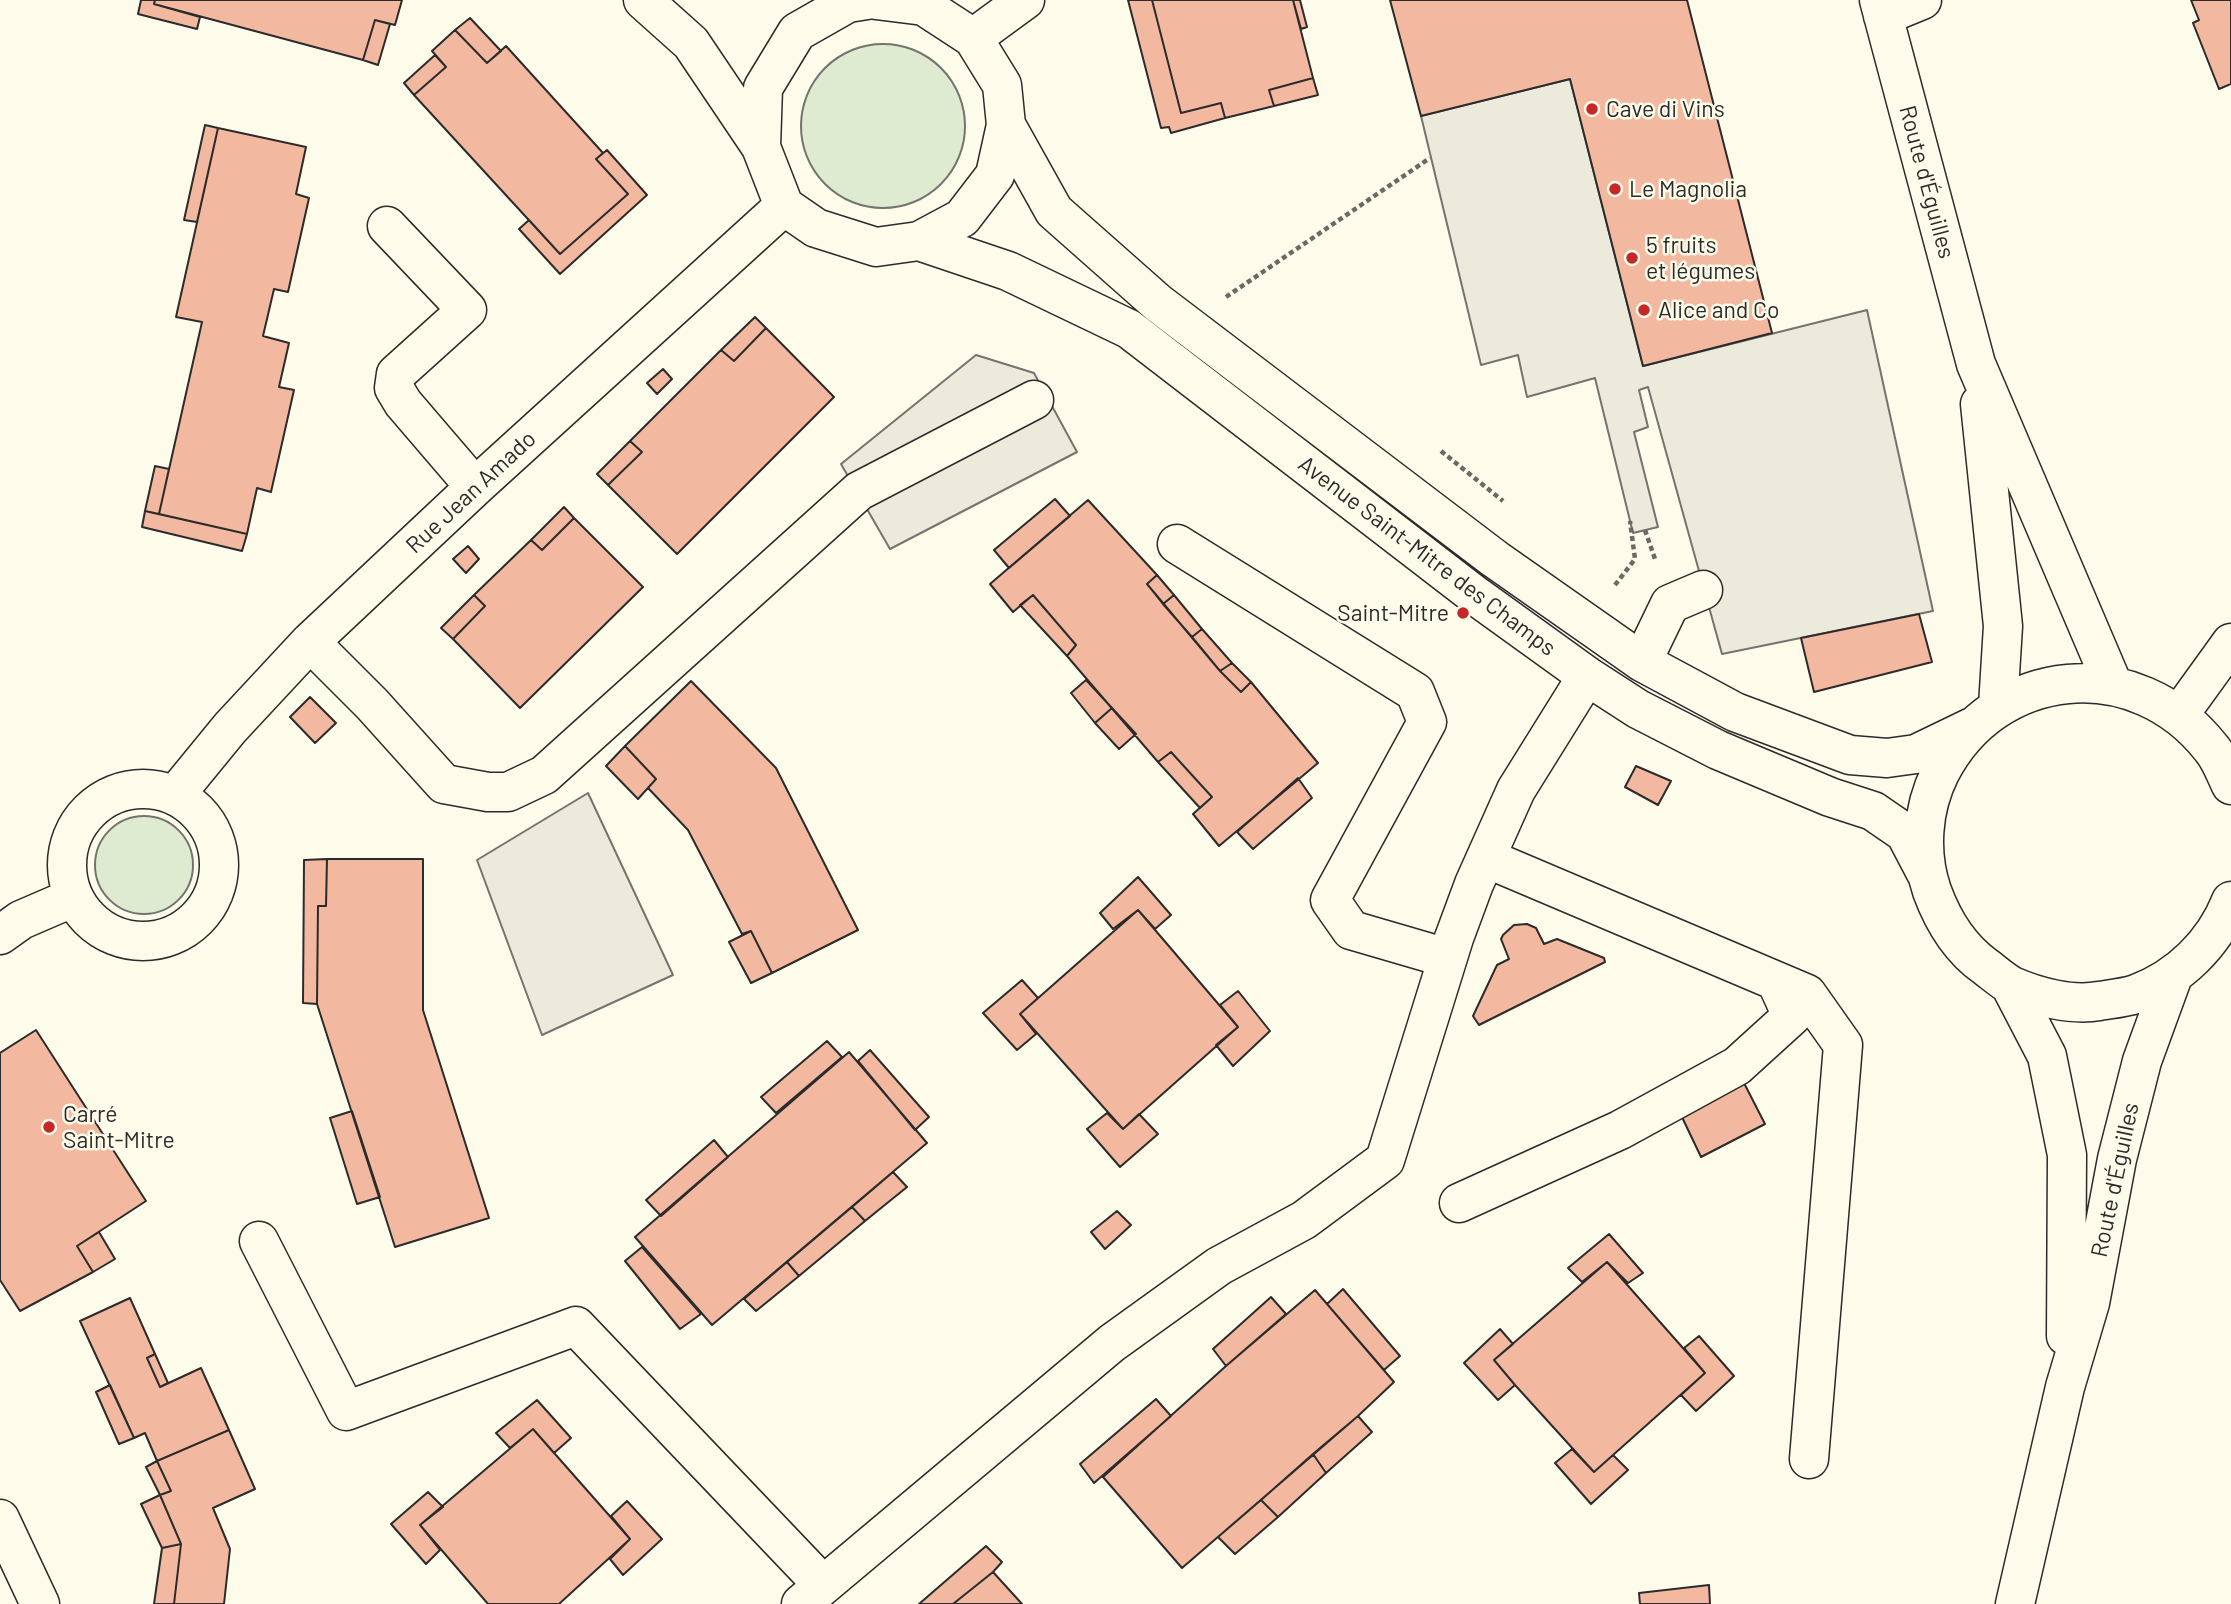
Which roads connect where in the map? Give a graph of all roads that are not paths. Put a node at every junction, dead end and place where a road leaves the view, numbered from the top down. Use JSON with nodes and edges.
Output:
{"nodes":[{"id":1,"x":643,"y":0,"type":"edge"},
{"id":2,"x":1025,"y":0,"type":"edge"},
{"id":3,"x":1922,"y":0,"type":"edge"},
{"id":4,"x":857,"y":1,"type":"edge"},
{"id":5,"x":1881,"y":8,"type":"edge"},
{"id":6,"x":973,"y":38,"type":"junction"},
{"id":7,"x":1006,"y":125,"type":"junction"},
{"id":8,"x":761,"y":147,"type":"junction"},
{"id":9,"x":784,"y":206,"type":"junction"},
{"id":10,"x":387,"y":226,"type":"dead end"},
{"id":11,"x":919,"y":241,"type":"junction"},
{"id":12,"x":1976,"y":364,"type":"junction"},
{"id":13,"x":1034,"y":400,"type":"dead end"},
{"id":14,"x":475,"y":487,"type":"junction"},
{"id":15,"x":1177,"y":544,"type":"dead end"},
{"id":16,"x":1703,"y":590,"type":"dead end"},
{"id":17,"x":310,"y":642,"type":"junction"},
{"id":18,"x":2231,"y":643,"type":"edge"},
{"id":19,"x":1642,"y":662,"type":"junction"},
{"id":20,"x":1587,"y":676,"type":"junction"},
{"id":21,"x":2113,"y":685,"type":"junction"},
{"id":22,"x":2179,"y":715,"type":"junction"},
{"id":23,"x":1985,"y":717,"type":"junction"},
{"id":24,"x":2231,"y":785,"type":"edge"},
{"id":25,"x":176,"y":794,"type":"junction"},
{"id":26,"x":1486,"y":858,"type":"junction"},
{"id":27,"x":1926,"y":873,"type":"junction"},
{"id":28,"x":72,"y":898,"type":"junction"},
{"id":29,"x":2231,"y":901,"type":"edge"},
{"id":30,"x":0,"y":934,"type":"edge"},
{"id":31,"x":1447,"y":958,"type":"junction"},
{"id":32,"x":2173,"y":976,"type":"junction"},
{"id":33,"x":1776,"y":981,"type":"junction"},
{"id":34,"x":2010,"y":985,"type":"junction"},
{"id":35,"x":1459,"y":1203,"type":"dead end"},
{"id":36,"x":259,"y":1241,"type":"dead end"},
{"id":37,"x":2065,"y":1387,"type":"junction"},
{"id":38,"x":1809,"y":1459,"type":"dead end"},
{"id":39,"x":0,"y":1519,"type":"edge"},
{"id":40,"x":812,"y":1594,"type":"edge"},
{"id":41,"x":40,"y":1604,"type":"edge"},
{"id":42,"x":2015,"y":1604,"type":"edge"}],
"edges":[{"from":1,"to":8,"type":"street"},
{"from":2,"to":6,"type":"street"},
{"from":3,"to":5,"type":"street"},
{"from":4,"to":6,"type":"street"},
{"from":4,"to":8,"type":"street"},
{"from":5,"to":12,"type":"street","name":"Route d'Éguilles"},
{"from":6,"to":7,"type":"street"},
{"from":7,"to":11,"type":"street"},
{"from":7,"to":19,"type":"street","name":"Avenue Saint-Mitre des Champs"},
{"from":8,"to":9,"type":"street"},
{"from":9,"to":11,"type":"street"},
{"from":9,"to":14,"type":"street","name":"Rue Jean Amado"},
{"from":10,"to":14,"type":"street"},
{"from":11,"to":20,"type":"street","name":"Avenue Saint-Mitre des Champs"},
{"from":12,"to":21,"type":"street","name":"Route d'Éguilles"},
{"from":12,"to":23,"type":"street","name":"Route d'Éguilles"},
{"from":13,"to":17,"type":"street"},
{"from":14,"to":17,"type":"street","name":"Rue Jean Amado"},
{"from":15,"to":31,"type":"street"},
{"from":16,"to":19,"type":"street"},
{"from":17,"to":25,"type":"street","name":"Rue Jean Amado"},
{"from":18,"to":22,"type":"street"},
{"from":19,"to":23,"type":"street","name":"Avenue Saint-Mitre des Champs"},
{"from":20,"to":26,"type":"street"},
{"from":20,"to":27,"type":"street","name":"Avenue Saint-Mitre des Champs"},
{"from":21,"to":22,"type":"street","name":"Avenue Saint-Mitre des Champs"},
{"from":21,"to":23,"type":"street","name":"Avenue Saint-Mitre des Champs"},
{"from":22,"to":24,"type":"street","name":"Avenue Saint-Mitre des Champs"},
{"from":23,"to":27,"type":"street"},
{"from":25,"to":28,"type":"street"},
{"from":25,"to":28,"type":"street"},
{"from":26,"to":31,"type":"street"},
{"from":26,"to":33,"type":"street"},
{"from":27,"to":34,"type":"street"},
{"from":28,"to":30,"type":"street"},
{"from":29,"to":32,"type":"street"},
{"from":31,"to":40,"type":"street"},
{"from":32,"to":34,"type":"street"},
{"from":32,"to":37,"type":"street","name":"Route d'Éguilles"},
{"from":33,"to":35,"type":"street"},
{"from":33,"to":38,"type":"street"},
{"from":34,"to":37,"type":"street","name":"Route d'Éguilles"},
{"from":36,"to":40,"type":"street"},
{"from":37,"to":42,"type":"street","name":"Route d'Éguilles"},
{"from":39,"to":41,"type":"street"}]}
